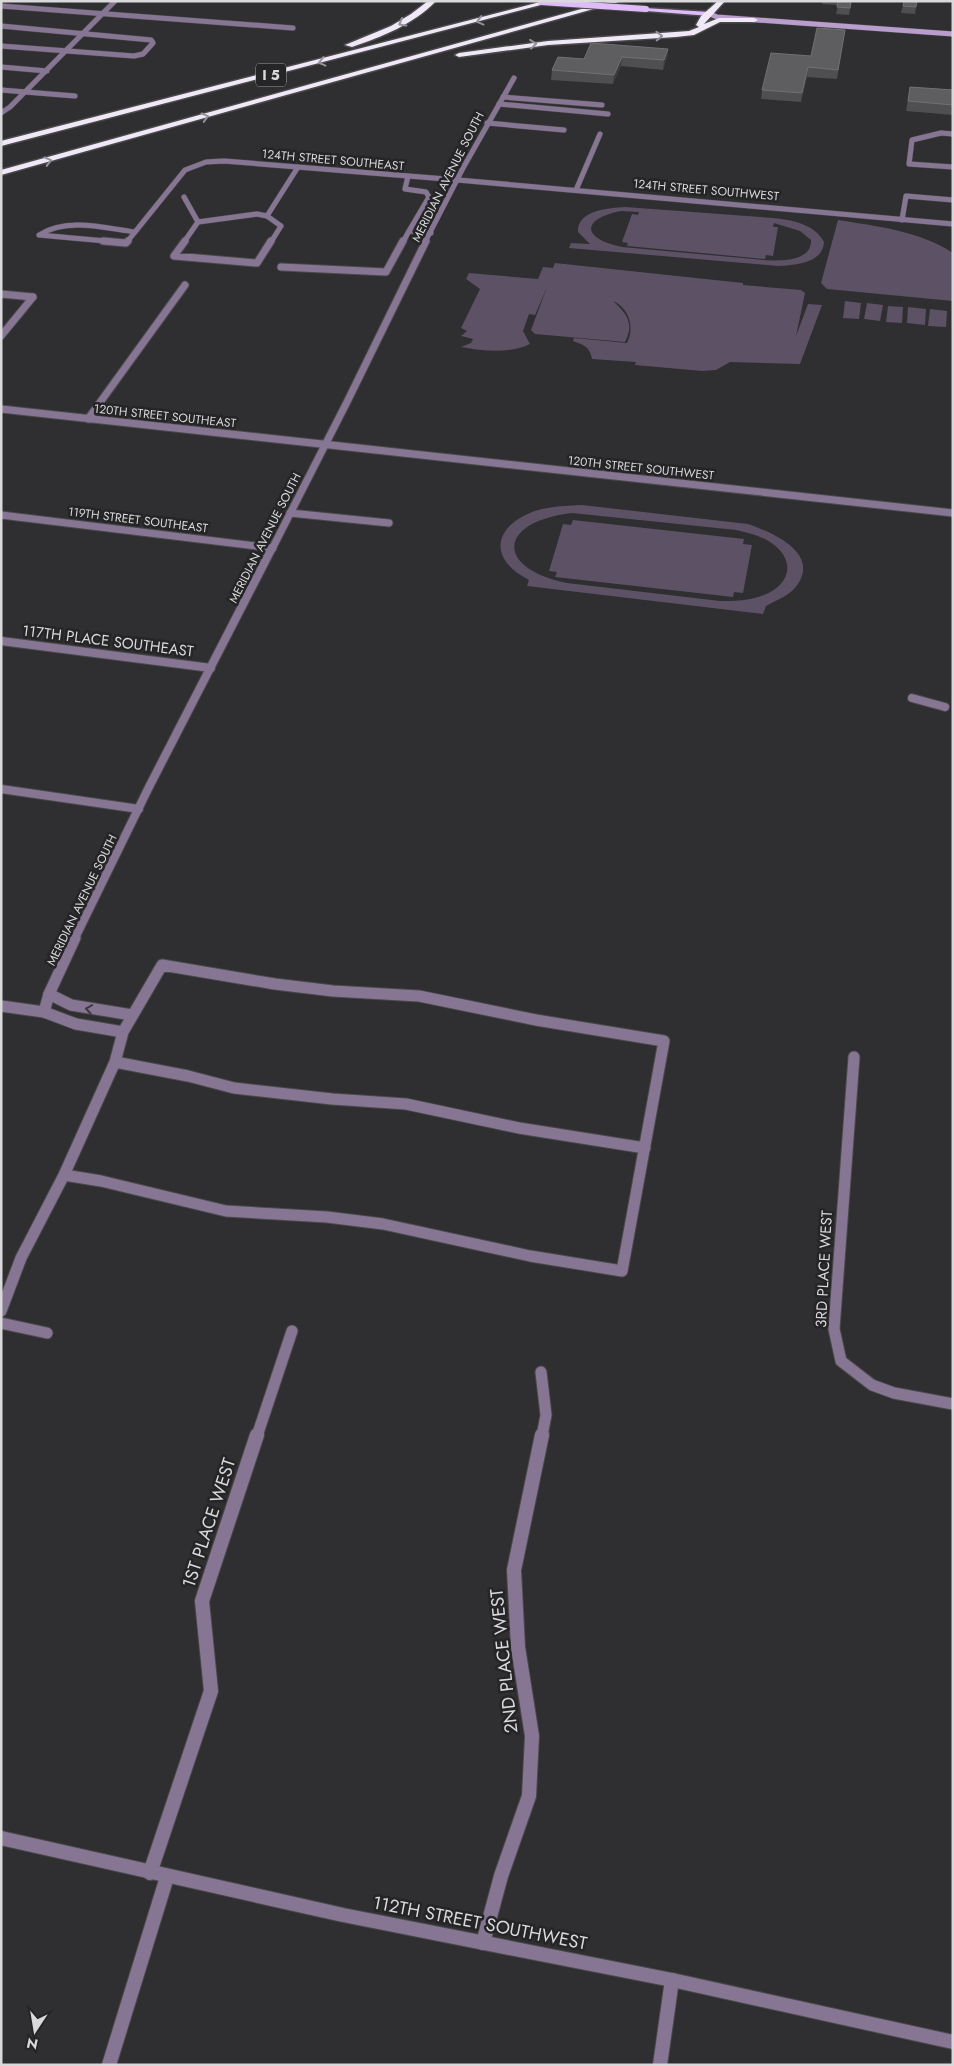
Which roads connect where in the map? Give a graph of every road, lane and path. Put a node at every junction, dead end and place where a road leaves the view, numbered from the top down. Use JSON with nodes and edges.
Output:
{"nodes":[{"id":1,"x":115,"y":1,"type":"edge"},
{"id":2,"x":420,"y":1,"type":"edge"},
{"id":3,"x":433,"y":1,"type":"edge"},
{"id":4,"x":537,"y":1,"type":"edge"},
{"id":5,"x":553,"y":1,"type":"edge"},
{"id":6,"x":619,"y":1,"type":"edge"},
{"id":7,"x":722,"y":1,"type":"edge"},
{"id":8,"x":1,"y":6,"type":"edge"},
{"id":9,"x":422,"y":11,"type":"junction"},
{"id":10,"x":104,"y":14,"type":"junction"},
{"id":11,"x":710,"y":14,"type":"junction"},
{"id":12,"x":754,"y":20,"type":"junction"},
{"id":13,"x":1,"y":26,"type":"edge"},
{"id":14,"x":293,"y":28,"type":"dead end"},
{"id":15,"x":696,"y":30,"type":"junction"},
{"id":16,"x":953,"y":32,"type":"edge"},
{"id":17,"x":84,"y":34,"type":"junction"},
{"id":18,"x":1,"y":46,"type":"edge"},
{"id":19,"x":66,"y":51,"type":"junction"},
{"id":20,"x":455,"y":56,"type":"dead end"},
{"id":21,"x":445,"y":58,"type":"dead end"},
{"id":22,"x":1,"y":67,"type":"edge"},
{"id":23,"x":46,"y":71,"type":"junction"},
{"id":24,"x":514,"y":78,"type":"dead end"},
{"id":25,"x":314,"y":87,"type":"junction"},
{"id":26,"x":1,"y":90,"type":"edge"},
{"id":27,"x":26,"y":92,"type":"junction"},
{"id":28,"x":75,"y":96,"type":"dead end"},
{"id":29,"x":503,"y":97,"type":"junction"},
{"id":30,"x":498,"y":104,"type":"junction"},
{"id":31,"x":602,"y":104,"type":"dead end"},
{"id":32,"x":1,"y":113,"type":"edge"},
{"id":33,"x":608,"y":114,"type":"dead end"},
{"id":34,"x":487,"y":123,"type":"junction"},
{"id":35,"x":564,"y":130,"type":"dead end"},
{"id":36,"x":600,"y":134,"type":"dead end"},
{"id":37,"x":953,"y":134,"type":"edge"},
{"id":38,"x":16,"y":140,"type":"junction"},
{"id":39,"x":1,"y":144,"type":"edge"},
{"id":40,"x":298,"y":167,"type":"junction"},
{"id":41,"x":953,"y":167,"type":"edge"},
{"id":42,"x":1,"y":174,"type":"edge"},
{"id":43,"x":408,"y":176,"type":"junction"},
{"id":44,"x":458,"y":180,"type":"junction"},
{"id":45,"x":576,"y":190,"type":"junction"},
{"id":46,"x":184,"y":197,"type":"dead end"},
{"id":47,"x":953,"y":200,"type":"edge"},
{"id":48,"x":267,"y":216,"type":"junction"},
{"id":49,"x":902,"y":220,"type":"junction"},
{"id":50,"x":198,"y":222,"type":"junction"},
{"id":51,"x":953,"y":224,"type":"edge"},
{"id":52,"x":409,"y":231,"type":"junction"},
{"id":53,"x":135,"y":232,"type":"junction"},
{"id":54,"x":431,"y":233,"type":"junction"},
{"id":55,"x":281,"y":267,"type":"dead end"},
{"id":56,"x":185,"y":285,"type":"dead end"},
{"id":57,"x":1,"y":294,"type":"edge"},
{"id":58,"x":1,"y":336,"type":"edge"},
{"id":59,"x":1,"y":409,"type":"edge"},
{"id":60,"x":88,"y":419,"type":"junction"},
{"id":61,"x":326,"y":444,"type":"junction"},
{"id":62,"x":290,"y":513,"type":"junction"},
{"id":63,"x":953,"y":513,"type":"edge"},
{"id":64,"x":1,"y":515,"type":"edge"},
{"id":65,"x":389,"y":523,"type":"dead end"},
{"id":66,"x":273,"y":548,"type":"junction"},
{"id":67,"x":1,"y":641,"type":"edge"},
{"id":68,"x":211,"y":668,"type":"junction"},
{"id":69,"x":912,"y":698,"type":"dead end"},
{"id":70,"x":945,"y":707,"type":"dead end"},
{"id":71,"x":1,"y":789,"type":"edge"},
{"id":72,"x":138,"y":809,"type":"junction"},
{"id":73,"x":49,"y":994,"type":"junction"},
{"id":74,"x":1,"y":1006,"type":"edge"},
{"id":75,"x":44,"y":1012,"type":"junction"},
{"id":76,"x":132,"y":1015,"type":"junction"},
{"id":77,"x":123,"y":1032,"type":"junction"},
{"id":78,"x":854,"y":1057,"type":"dead end"},
{"id":79,"x":115,"y":1062,"type":"junction"},
{"id":80,"x":644,"y":1148,"type":"junction"},
{"id":81,"x":64,"y":1176,"type":"junction"},
{"id":82,"x":1,"y":1311,"type":"edge"},
{"id":83,"x":1,"y":1323,"type":"edge"},
{"id":84,"x":292,"y":1331,"type":"dead end"},
{"id":85,"x":47,"y":1333,"type":"dead end"},
{"id":86,"x":541,"y":1372,"type":"dead end"},
{"id":87,"x":953,"y":1404,"type":"edge"},
{"id":88,"x":2,"y":1842,"type":"edge"},
{"id":89,"x":150,"y":1873,"type":"junction"},
{"id":90,"x":167,"y":1877,"type":"junction"},
{"id":91,"x":482,"y":1944,"type":"junction"},
{"id":92,"x":672,"y":1980,"type":"junction"},
{"id":93,"x":953,"y":2042,"type":"edge"},
{"id":94,"x":109,"y":2065,"type":"edge"},
{"id":95,"x":660,"y":2065,"type":"edge"}],
"edges":[{"from":1,"to":10,"type":"street"},
{"from":2,"to":9,"type":"highway"},
{"from":3,"to":9,"type":"highway"},
{"from":4,"to":11,"type":"main road","bridge":true},
{"from":5,"to":38,"type":"highway","number":"I 5","one_way":true},
{"from":6,"to":25,"type":"highway","number":"I 5"},
{"from":7,"to":11,"type":"highway"},
{"from":8,"to":10,"type":"street"},
{"from":9,"to":38,"type":"highway","one_way":true},
{"from":10,"to":14,"type":"street"},
{"from":10,"to":17,"type":"street"},
{"from":11,"to":12,"type":"main road"},
{"from":11,"to":15,"type":"highway"},
{"from":11,"to":16,"type":"main road"},
{"from":12,"to":15,"type":"highway"},
{"from":12,"to":16,"type":"main road"},
{"from":13,"to":17,"type":"street"},
{"from":20,"to":15,"type":"highway","one_way":true},
{"from":17,"to":19,"type":"street"},
{"from":17,"to":19,"type":"street"},
{"from":18,"to":19,"type":"street"},
{"from":19,"to":23,"type":"street"},
{"from":21,"to":25,"type":"highway"},
{"from":22,"to":23,"type":"street"},
{"from":23,"to":27,"type":"street"},
{"from":24,"to":29,"type":"street","name":"MERIDIAN AVENUE SOUTH"},
{"from":42,"to":25,"type":"highway","number":"I 5","one_way":true},
{"from":26,"to":27,"type":"street"},
{"from":27,"to":28,"type":"street"},
{"from":27,"to":32,"type":"street"},
{"from":29,"to":30,"type":"street","name":"MERIDIAN AVENUE SOUTH"},
{"from":29,"to":31,"type":"street"},
{"from":30,"to":33,"type":"street"},
{"from":30,"to":34,"type":"street","name":"MERIDIAN AVENUE SOUTH"},
{"from":34,"to":35,"type":"street"},
{"from":34,"to":44,"type":"street","name":"MERIDIAN AVENUE SOUTH"},
{"from":36,"to":45,"type":"street"},
{"from":37,"to":41,"type":"street"},
{"from":38,"to":39,"type":"highway","number":"I 5"},
{"from":40,"to":43,"type":"street","name":"124TH STREET SOUTHEAST"},
{"from":40,"to":48,"type":"street"},
{"from":40,"to":53,"type":"street","name":"124TH STREET SOUTHEAST"},
{"from":43,"to":44,"type":"street","name":"124TH STREET SOUTHEAST"},
{"from":43,"to":52,"type":"street"},
{"from":44,"to":45,"type":"street","name":"124TH STREET SOUTHWEST"},
{"from":44,"to":54,"type":"street","name":"MERIDIAN AVENUE SOUTH"},
{"from":45,"to":49,"type":"street","name":"124TH STREET SOUTHWEST"},
{"from":46,"to":50,"type":"street"},
{"from":47,"to":49,"type":"street"},
{"from":48,"to":50,"type":"street"},
{"from":48,"to":50,"type":"street"},
{"from":49,"to":51,"type":"street","name":"124TH STREET SOUTHWEST"},
{"from":52,"to":54,"type":"street"},
{"from":52,"to":55,"type":"street"},
{"from":53,"to":53,"type":"street"},
{"from":54,"to":61,"type":"street","name":"MERIDIAN AVENUE SOUTH"},
{"from":56,"to":60,"type":"street"},
{"from":57,"to":58,"type":"street"},
{"from":59,"to":60,"type":"street","name":"120TH STREET SOUTHEAST"},
{"from":60,"to":61,"type":"street","name":"120TH STREET SOUTHEAST"},
{"from":61,"to":62,"type":"street","name":"MERIDIAN AVENUE SOUTH"},
{"from":61,"to":63,"type":"street","name":"120TH STREET SOUTHWEST"},
{"from":62,"to":65,"type":"street"},
{"from":62,"to":66,"type":"street","name":"MERIDIAN AVENUE SOUTH"},
{"from":64,"to":66,"type":"street","name":"119TH STREET SOUTHEAST"},
{"from":66,"to":68,"type":"street","name":"MERIDIAN AVENUE SOUTH"},
{"from":67,"to":68,"type":"street","name":"117TH PLACE SOUTHEAST"},
{"from":68,"to":72,"type":"street","name":"MERIDIAN AVENUE SOUTH"},
{"from":69,"to":70,"type":"street"},
{"from":71,"to":72,"type":"street"},
{"from":72,"to":73,"type":"street","name":"MERIDIAN AVENUE SOUTH"},
{"from":73,"to":75,"type":"street","name":"MERIDIAN AVENUE SOUTH"},
{"from":76,"to":73,"type":"street","one_way":true},
{"from":74,"to":75,"type":"street"},
{"from":75,"to":77,"type":"street"},
{"from":76,"to":77,"type":"street"},
{"from":76,"to":80,"type":"street"},
{"from":77,"to":79,"type":"street"},
{"from":78,"to":87,"type":"street","name":"3RD PLACE WEST"},
{"from":79,"to":80,"type":"street"},
{"from":79,"to":81,"type":"street"},
{"from":80,"to":81,"type":"street"},
{"from":81,"to":82,"type":"street"},
{"from":83,"to":85,"type":"street"},
{"from":84,"to":89,"type":"street","name":"1ST PLACE WEST"},
{"from":86,"to":91,"type":"street","name":"2ND PLACE WEST"},
{"from":88,"to":89,"type":"street","name":"112TH STREET SOUTHWEST"},
{"from":89,"to":90,"type":"street","name":"112TH STREET SOUTHWEST"},
{"from":90,"to":91,"type":"street","name":"112TH STREET SOUTHWEST"},
{"from":90,"to":94,"type":"street"},
{"from":91,"to":92,"type":"street","name":"112TH STREET SOUTHWEST"},
{"from":92,"to":93,"type":"street","name":"112TH STREET SOUTHWEST"},
{"from":92,"to":95,"type":"street"}]}
